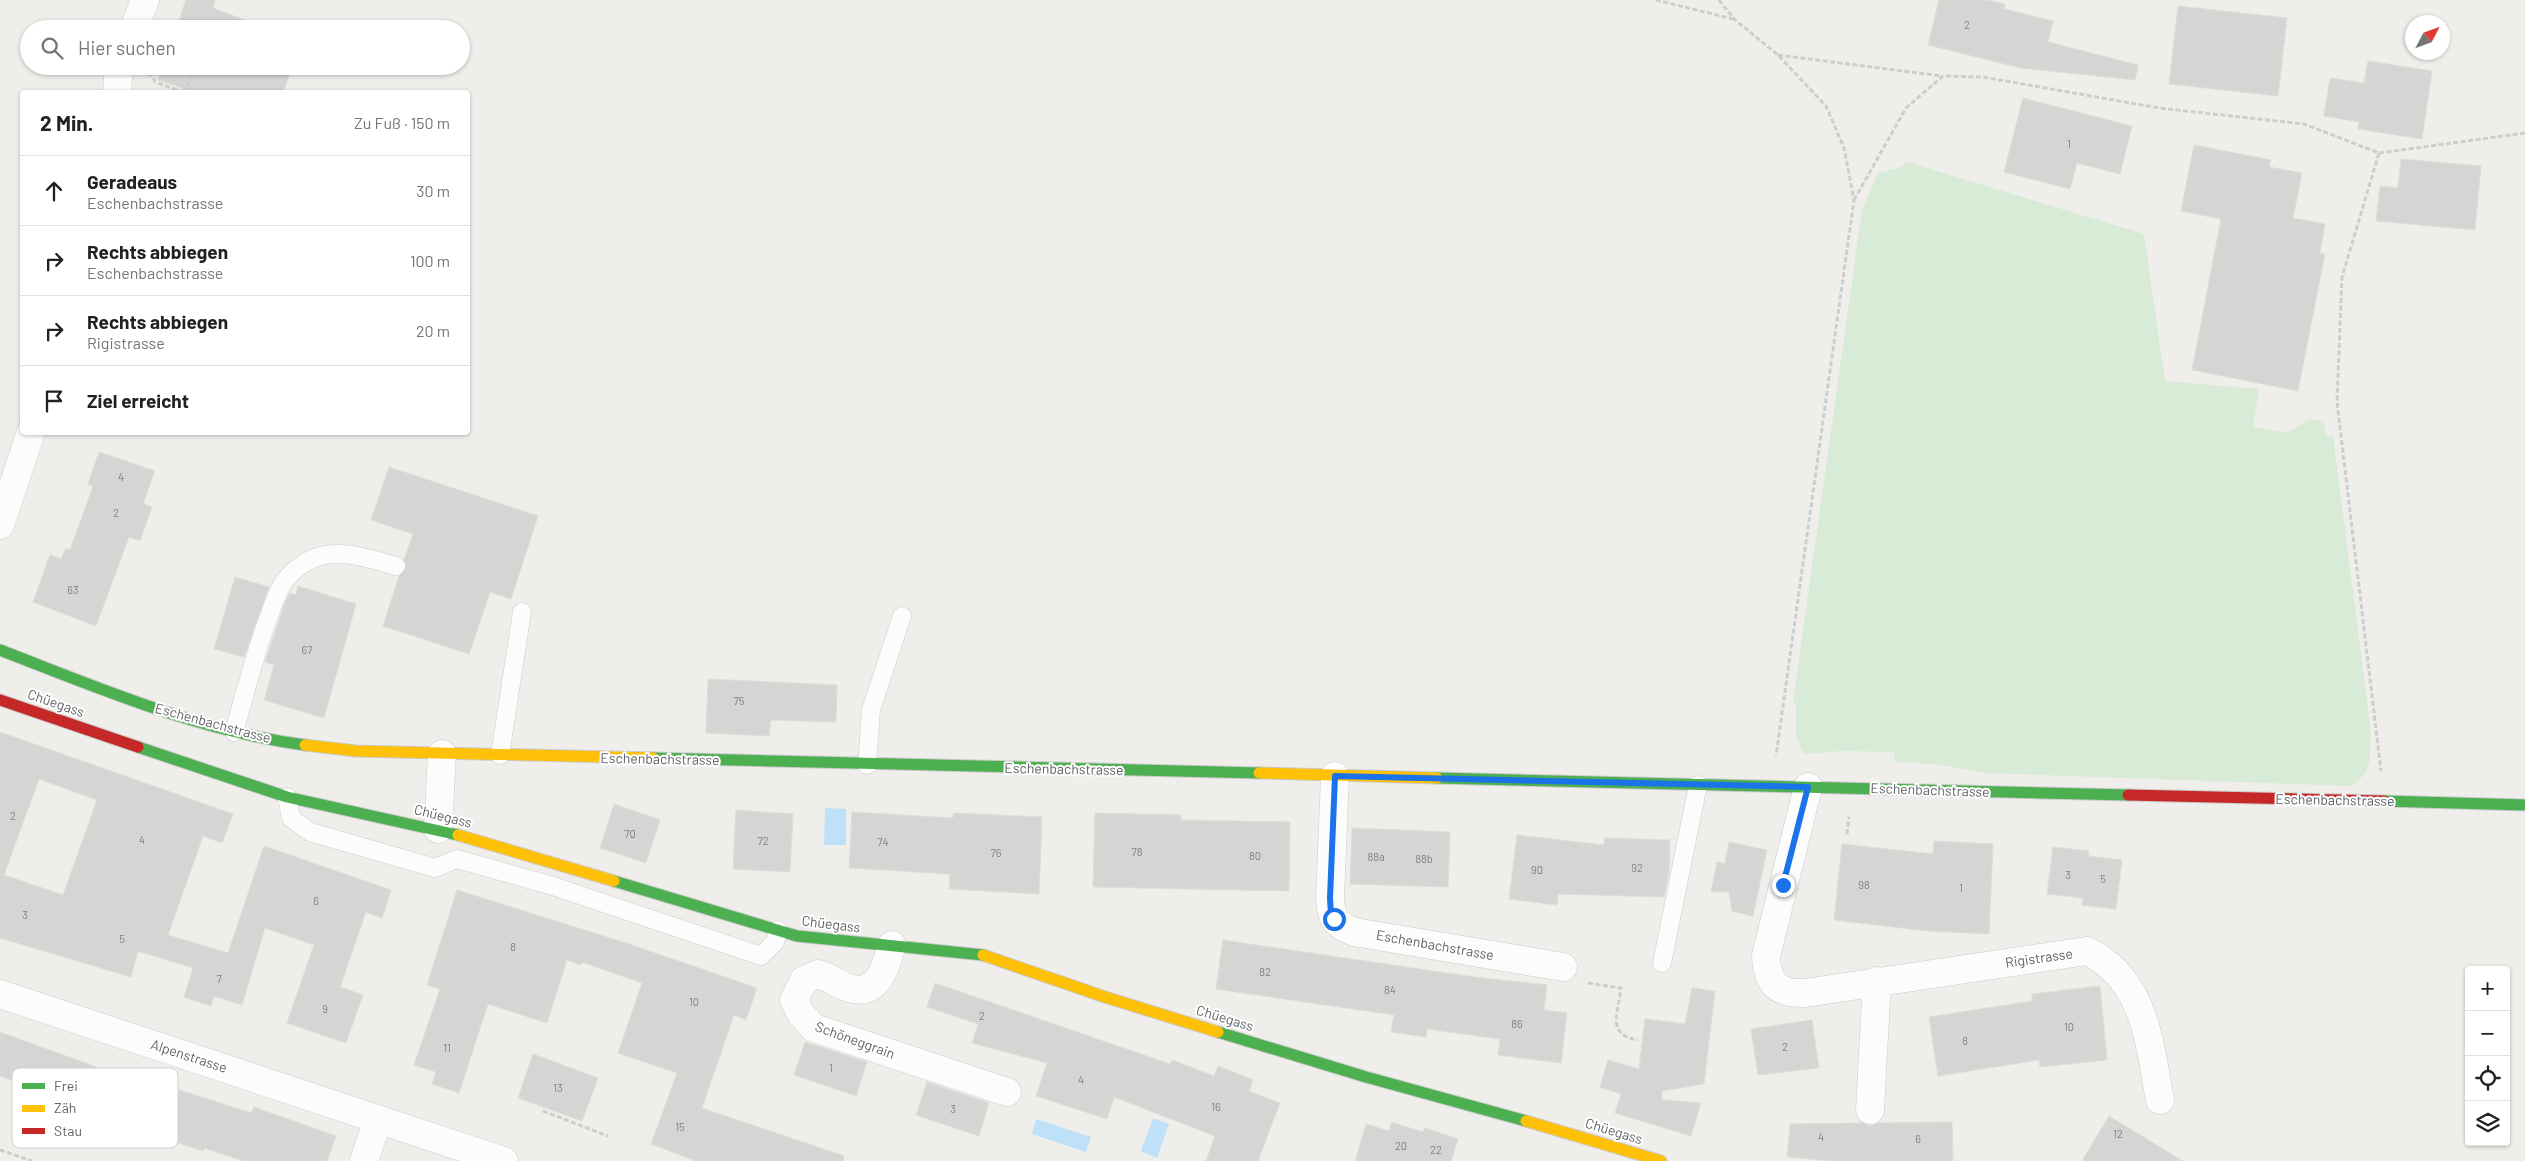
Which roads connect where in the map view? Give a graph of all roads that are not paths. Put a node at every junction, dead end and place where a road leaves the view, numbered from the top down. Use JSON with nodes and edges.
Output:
{"nodes":[{"id":1,"x":145,"y":0,"type":"edge"},
{"id":2,"x":137,"y":20,"type":"edge"},
{"id":3,"x":127,"y":75,"type":"edge"},
{"id":4,"x":118,"y":90,"type":"edge"},
{"id":5,"x":30,"y":435,"type":"edge"},
{"id":6,"x":0,"y":525,"type":"edge"},
{"id":7,"x":396,"y":566,"type":"dead end"},
{"id":8,"x":522,"y":612,"type":"dead end"},
{"id":9,"x":902,"y":616,"type":"dead end"},
{"id":10,"x":0,"y":650,"type":"edge"},
{"id":11,"x":0,"y":700,"type":"edge"},
{"id":12,"x":234,"y":732,"type":"junction"},
{"id":13,"x":442,"y":754,"type":"junction"},
{"id":14,"x":500,"y":755,"type":"junction"},
{"id":15,"x":867,"y":765,"type":"junction"},
{"id":16,"x":1335,"y":776,"type":"junction"},
{"id":17,"x":1698,"y":785,"type":"junction"},
{"id":18,"x":1808,"y":787,"type":"junction"},
{"id":19,"x":287,"y":797,"type":"junction"},
{"id":20,"x":2525,"y":804,"type":"edge"},
{"id":21,"x":438,"y":829,"type":"junction"},
{"id":22,"x":778,"y":930,"type":"junction"},
{"id":23,"x":892,"y":945,"type":"junction"},
{"id":24,"x":1662,"y":962,"type":"dead end"},
{"id":25,"x":1563,"y":967,"type":"road end"},
{"id":26,"x":1877,"y":981,"type":"junction"},
{"id":27,"x":0,"y":994,"type":"edge"},
{"id":28,"x":1007,"y":1092,"type":"dead end"},
{"id":29,"x":2160,"y":1100,"type":"dead end"},
{"id":30,"x":1870,"y":1110,"type":"dead end"},
{"id":31,"x":378,"y":1119,"type":"junction"},
{"id":32,"x":364,"y":1161,"type":"edge"},
{"id":33,"x":504,"y":1161,"type":"edge"},
{"id":34,"x":1661,"y":1161,"type":"edge"}],
"edges":[{"from":1,"to":2,"type":"street"},
{"from":3,"to":4,"type":"street"},
{"from":5,"to":6,"type":"street"},
{"from":7,"to":12,"type":"lane"},
{"from":8,"to":14,"type":"lane"},
{"from":9,"to":15,"type":"lane"},
{"from":10,"to":12,"type":"street","name":"Eschenbachstrasse"},
{"from":11,"to":19,"type":"street","name":"Chüegass"},
{"from":12,"to":13,"type":"street","name":"Eschenbachstrasse"},
{"from":13,"to":14,"type":"street","name":"Eschenbachstrasse"},
{"from":13,"to":21,"type":"street"},
{"from":14,"to":15,"type":"street","name":"Eschenbachstrasse"},
{"from":15,"to":16,"type":"street","name":"Eschenbachstrasse"},
{"from":16,"to":17,"type":"street","name":"Eschenbachstrasse"},
{"from":16,"to":25,"type":"street","name":"Eschenbachstrasse"},
{"from":17,"to":18,"type":"street","name":"Eschenbachstrasse"},
{"from":17,"to":24,"type":"lane"},
{"from":18,"to":20,"type":"street","name":"Eschenbachstrasse"},
{"from":18,"to":26,"type":"street","name":"Rigistrasse"},
{"from":19,"to":21,"type":"street","name":"Chüegass"},
{"from":19,"to":22,"type":"lane"},
{"from":21,"to":22,"type":"street","name":"Chüegass"},
{"from":22,"to":23,"type":"street","name":"Chüegass"},
{"from":23,"to":28,"type":"street","name":"Schöneggrain"},
{"from":23,"to":34,"type":"street","name":"Chüegass"},
{"from":26,"to":29,"type":"street","name":"Rigistrasse"},
{"from":26,"to":30,"type":"street"},
{"from":27,"to":31,"type":"street","name":"Alpenstrasse"},
{"from":31,"to":32,"type":"street"},
{"from":31,"to":33,"type":"street","name":"Alpenstrasse"}]}
